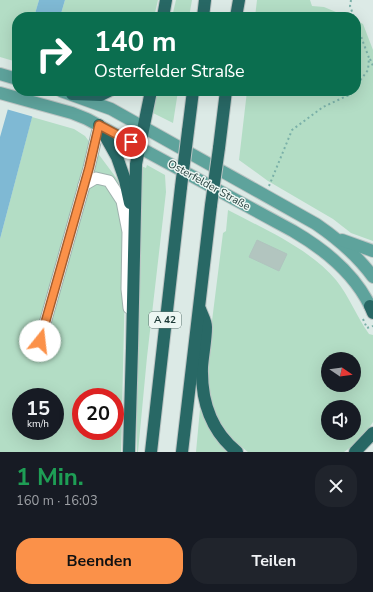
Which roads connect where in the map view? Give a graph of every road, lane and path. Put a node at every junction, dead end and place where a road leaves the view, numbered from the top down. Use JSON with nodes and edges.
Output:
{"nodes":[{"id":1,"x":166,"y":0,"type":"edge"},
{"id":2,"x":205,"y":0,"type":"edge"},
{"id":3,"x":239,"y":0,"type":"edge"},
{"id":4,"x":352,"y":0,"type":"edge"},
{"id":5,"x":163,"y":12,"type":"edge"},
{"id":6,"x":204,"y":12,"type":"edge"},
{"id":7,"x":237,"y":12,"type":"edge"},
{"id":8,"x":352,"y":12,"type":"edge"},
{"id":9,"x":361,"y":36,"type":"edge"},
{"id":10,"x":369,"y":58,"type":"junction"},
{"id":11,"x":373,"y":66,"type":"edge"},
{"id":12,"x":0,"y":74,"type":"edge"},
{"id":13,"x":12,"y":78,"type":"edge"},
{"id":14,"x":361,"y":79,"type":"edge"},
{"id":15,"x":0,"y":93,"type":"edge"},
{"id":16,"x":77,"y":96,"type":"edge"},
{"id":17,"x":150,"y":96,"type":"edge"},
{"id":18,"x":192,"y":96,"type":"edge"},
{"id":19,"x":225,"y":96,"type":"edge"},
{"id":20,"x":347,"y":96,"type":"edge"},
{"id":21,"x":99,"y":125,"type":"junction"},
{"id":22,"x":144,"y":126,"type":"junction"},
{"id":23,"x":139,"y":147,"type":"junction"},
{"id":24,"x":84,"y":185,"type":"junction"},
{"id":25,"x":268,"y":189,"type":"dead end"},
{"id":26,"x":135,"y":222,"type":"junction"},
{"id":27,"x":336,"y":237,"type":"junction"},
{"id":28,"x":373,"y":251,"type":"edge"},
{"id":29,"x":373,"y":276,"type":"edge"},
{"id":30,"x":199,"y":305,"type":"junction"},
{"id":31,"x":372,"y":307,"type":"edge"},
{"id":32,"x":40,"y":341,"type":"dead end"},
{"id":33,"x":132,"y":348,"type":"junction"},
{"id":34,"x":373,"y":433,"type":"edge"},
{"id":35,"x":128,"y":452,"type":"edge"},
{"id":36,"x":151,"y":452,"type":"edge"},
{"id":37,"x":182,"y":452,"type":"edge"},
{"id":38,"x":237,"y":452,"type":"edge"},
{"id":39,"x":355,"y":452,"type":"edge"}],
"edges":[{"from":1,"to":5,"type":"highway"},
{"from":2,"to":6,"type":"highway"},
{"from":3,"to":7,"type":"highway"},
{"from":4,"to":8,"type":"path"},
{"from":9,"to":10,"type":"path"},
{"from":10,"to":11,"type":"path"},
{"from":10,"to":14,"type":"path"},
{"from":12,"to":13,"type":"main road"},
{"from":15,"to":21,"type":"main road","name":"Osterfelder Straße"},
{"from":16,"to":22,"type":"main road","name":"Osterfelder Straße"},
{"from":17,"to":22,"type":"highway"},
{"from":18,"to":36,"type":"highway","number":"A 42","bridge":true},
{"from":19,"to":30,"type":"highway","number":"A 42","bridge":true},
{"from":20,"to":25,"type":"path"},
{"from":21,"to":23,"type":"main road","name":"Osterfelder Straße"},
{"from":21,"to":24,"type":"lane"},
{"from":21,"to":26,"type":"highway"},
{"from":22,"to":23,"type":"highway"},
{"from":22,"to":27,"type":"main road","name":"Osterfelder Straße"},
{"from":23,"to":26,"type":"highway"},
{"from":23,"to":31,"type":"main road","name":"Osterfelder Straße"},
{"from":24,"to":32,"type":"lane"},
{"from":24,"to":33,"type":"lane"},
{"from":26,"to":33,"type":"highway"},
{"from":27,"to":28,"type":"main road","name":"Osterfelder Straße"},
{"from":27,"to":29,"type":"main road","name":"Osterfelder Straße"},
{"from":30,"to":37,"type":"highway","number":"A 42"},
{"from":30,"to":38,"type":"highway"},
{"from":33,"to":35,"type":"highway"},
{"from":34,"to":39,"type":"highway"}]}
